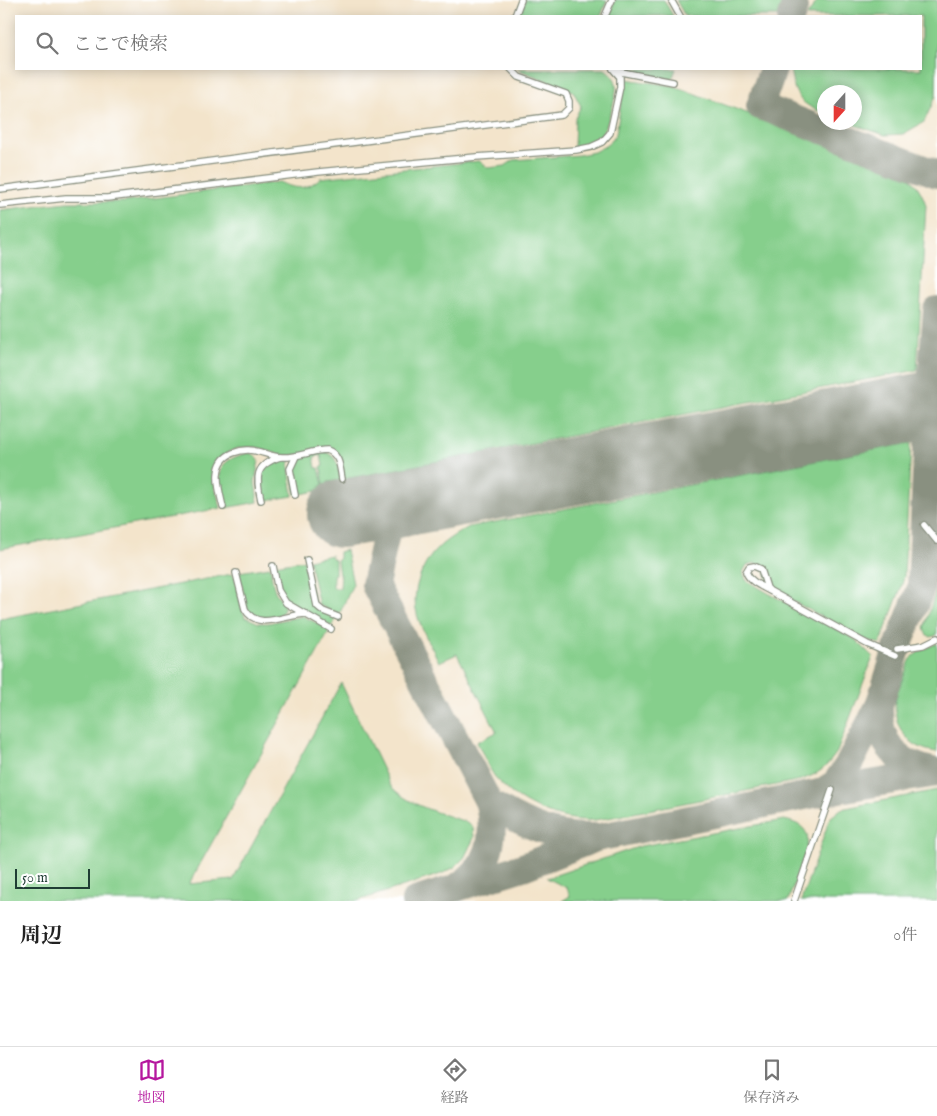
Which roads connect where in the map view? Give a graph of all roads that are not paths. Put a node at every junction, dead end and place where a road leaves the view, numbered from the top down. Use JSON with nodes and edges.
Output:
{"nodes":[{"id":1,"x":521,"y":0,"type":"edge"},
{"id":2,"x":612,"y":0,"type":"edge"},
{"id":3,"x":671,"y":0,"type":"edge"},
{"id":4,"x":515,"y":15,"type":"edge"},
{"id":5,"x":606,"y":15,"type":"edge"},
{"id":6,"x":679,"y":15,"type":"edge"},
{"id":7,"x":512,"y":70,"type":"edge"},
{"id":8,"x":615,"y":70,"type":"edge"},
{"id":9,"x":673,"y":82,"type":"dead end"},
{"id":10,"x":0,"y":189,"type":"edge"},
{"id":11,"x":0,"y":205,"type":"edge"},
{"id":12,"x":296,"y":456,"type":"junction"},
{"id":13,"x":280,"y":457,"type":"junction"},
{"id":14,"x":342,"y":479,"type":"dead end"},
{"id":15,"x":295,"y":495,"type":"dead end"},
{"id":16,"x":261,"y":500,"type":"dead end"},
{"id":17,"x":223,"y":508,"type":"dead end"},
{"id":18,"x":924,"y":525,"type":"dead end"},
{"id":19,"x":937,"y":541,"type":"edge"},
{"id":20,"x":307,"y":560,"type":"dead end"},
{"id":21,"x":273,"y":566,"type":"dead end"},
{"id":22,"x":236,"y":573,"type":"dead end"},
{"id":23,"x":770,"y":591,"type":"junction"},
{"id":24,"x":306,"y":614,"type":"junction"},
{"id":25,"x":338,"y":616,"type":"dead end"},
{"id":26,"x":331,"y":629,"type":"dead end"},
{"id":27,"x":937,"y":638,"type":"edge"},
{"id":28,"x":897,"y":650,"type":"dead end"},
{"id":29,"x":895,"y":656,"type":"dead end"},
{"id":30,"x":832,"y":790,"type":"dead end"},
{"id":31,"x":794,"y":901,"type":"edge"}],
"edges":[{"from":1,"to":4,"type":"lane"},
{"from":2,"to":5,"type":"lane"},
{"from":3,"to":6,"type":"lane"},
{"from":7,"to":10,"type":"lane"},
{"from":8,"to":9,"type":"lane"},
{"from":8,"to":11,"type":"lane"},
{"from":12,"to":13,"type":"lane"},
{"from":12,"to":14,"type":"lane"},
{"from":12,"to":15,"type":"lane"},
{"from":13,"to":16,"type":"lane"},
{"from":13,"to":17,"type":"lane"},
{"from":18,"to":19,"type":"lane"},
{"from":20,"to":25,"type":"lane"},
{"from":21,"to":24,"type":"lane"},
{"from":22,"to":24,"type":"lane"},
{"from":23,"to":23,"type":"lane"},
{"from":23,"to":29,"type":"lane"},
{"from":24,"to":26,"type":"lane"},
{"from":27,"to":28,"type":"lane"},
{"from":30,"to":31,"type":"lane"}]}
